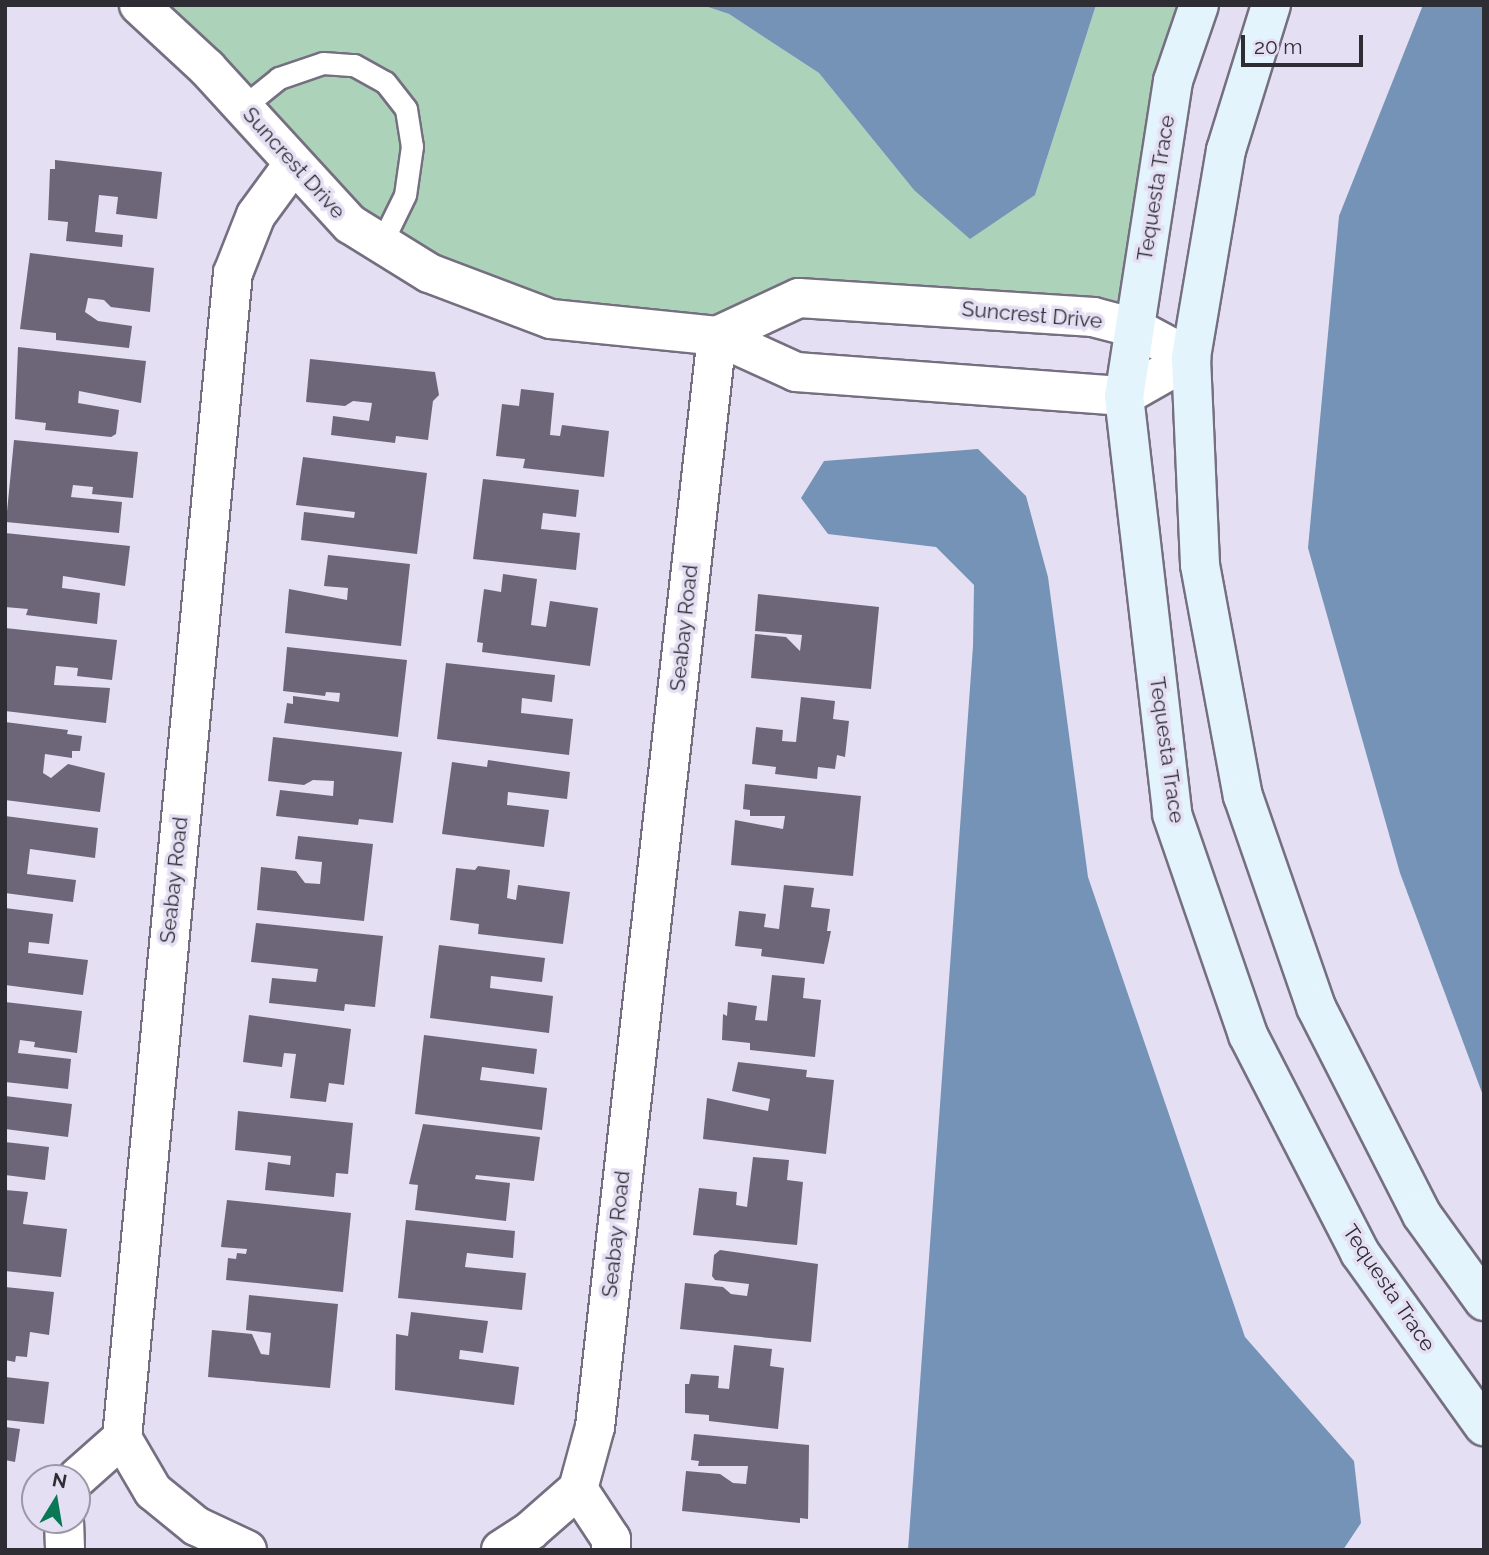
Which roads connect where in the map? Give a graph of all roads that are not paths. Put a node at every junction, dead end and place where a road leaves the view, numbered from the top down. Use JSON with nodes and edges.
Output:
{"nodes":[{"id":1,"x":139,"y":5,"type":"edge"},
{"id":2,"x":1199,"y":5,"type":"edge"},
{"id":3,"x":1271,"y":5,"type":"edge"},
{"id":4,"x":243,"y":107,"type":"junction"},
{"id":5,"x":292,"y":166,"type":"junction"},
{"id":6,"x":382,"y":244,"type":"junction"},
{"id":7,"x":1135,"y":328,"type":"junction"},
{"id":8,"x":717,"y":336,"type":"junction"},
{"id":9,"x":1191,"y":358,"type":"junction"},
{"id":10,"x":1124,"y":396,"type":"junction"},
{"id":11,"x":1484,"y":1301,"type":"edge"},
{"id":12,"x":1484,"y":1426,"type":"edge"},
{"id":13,"x":122,"y":1438,"type":"junction"},
{"id":14,"x":91,"y":1466,"type":"edge"},
{"id":15,"x":578,"y":1489,"type":"junction"},
{"id":16,"x":186,"y":1538,"type":"edge"},
{"id":17,"x":247,"y":1550,"type":"edge"},
{"id":18,"x":500,"y":1550,"type":"edge"},
{"id":19,"x":611,"y":1550,"type":"edge"}],
"edges":[{"from":1,"to":4,"type":"street","name":"Suncrest Drive"},
{"from":2,"to":7,"type":"street","name":"Tequesta Trace"},
{"from":3,"to":9,"type":"street"},
{"from":4,"to":5,"type":"street","name":"Suncrest Drive"},
{"from":4,"to":6,"type":"lane"},
{"from":5,"to":6,"type":"street","name":"Suncrest Drive"},
{"from":5,"to":13,"type":"street","name":"Seabay Road"},
{"from":6,"to":8,"type":"street","name":"Suncrest Drive"},
{"from":7,"to":8,"type":"street","name":"Suncrest Drive"},
{"from":7,"to":9,"type":"street","name":"Suncrest Drive"},
{"from":7,"to":10,"type":"street","name":"Tequesta Trace"},
{"from":8,"to":10,"type":"street","name":"Suncrest Drive"},
{"from":8,"to":15,"type":"street","name":"Seabay Road"},
{"from":9,"to":10,"type":"street"},
{"from":9,"to":11,"type":"street"},
{"from":10,"to":12,"type":"street","name":"Tequesta Trace"},
{"from":13,"to":14,"type":"street"},
{"from":13,"to":16,"type":"street"},
{"from":15,"to":18,"type":"street"},
{"from":15,"to":19,"type":"street"},
{"from":16,"to":17,"type":"street"}]}
